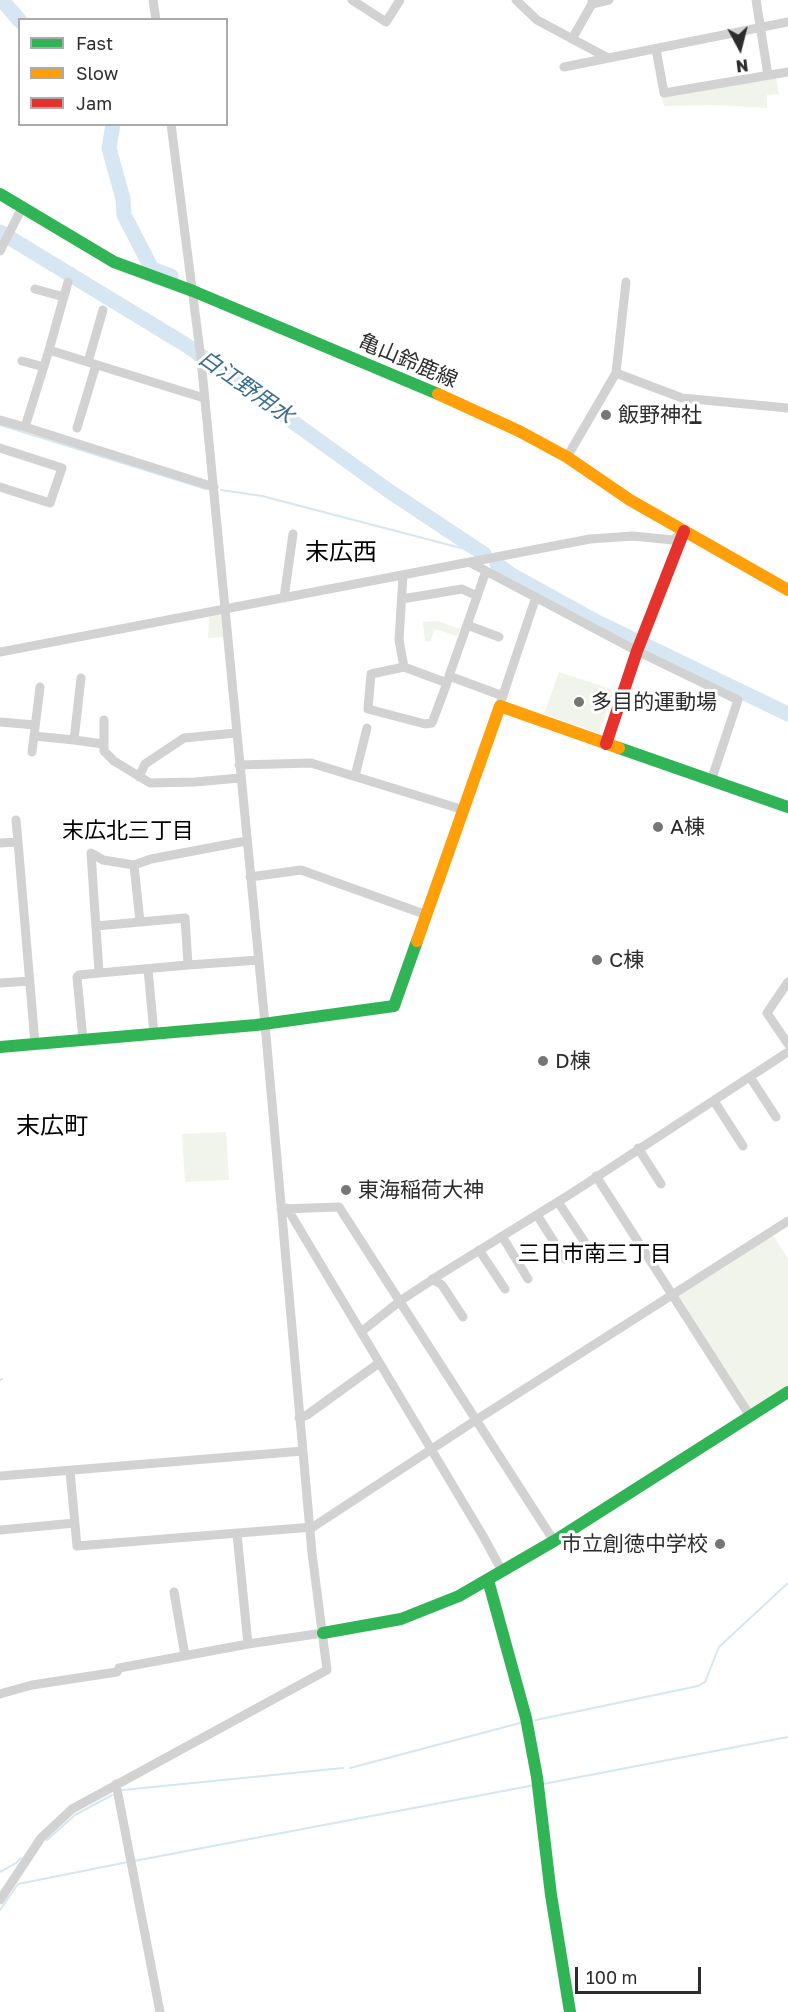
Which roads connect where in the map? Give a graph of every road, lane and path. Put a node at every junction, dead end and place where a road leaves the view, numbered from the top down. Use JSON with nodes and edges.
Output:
{"nodes":[{"id":1,"x":153,"y":0,"type":"edge"},
{"id":2,"x":352,"y":0,"type":"edge"},
{"id":3,"x":400,"y":0,"type":"edge"},
{"id":4,"x":516,"y":0,"type":"edge"},
{"id":5,"x":609,"y":0,"type":"edge"},
{"id":6,"x":756,"y":0,"type":"edge"},
{"id":7,"x":592,"y":2,"type":"edge"},
{"id":8,"x":156,"y":18,"type":"edge"},
{"id":9,"x":788,"y":22,"type":"edge"},
{"id":10,"x":760,"y":28,"type":"junction"},
{"id":11,"x":572,"y":39,"type":"junction"},
{"id":12,"x":656,"y":49,"type":"junction"},
{"id":13,"x":608,"y":58,"type":"junction"},
{"id":14,"x":564,"y":66,"type":"dead end"},
{"id":15,"x":788,"y":72,"type":"edge"},
{"id":16,"x":768,"y":75,"type":"junction"},
{"id":17,"x":171,"y":126,"type":"edge"},
{"id":18,"x":0,"y":194,"type":"edge"},
{"id":19,"x":22,"y":208,"type":"junction"},
{"id":20,"x":0,"y":251,"type":"edge"},
{"id":21,"x":68,"y":282,"type":"dead end"},
{"id":22,"x":626,"y":282,"type":"dead end"},
{"id":23,"x":36,"y":289,"type":"dead end"},
{"id":24,"x":192,"y":291,"type":"junction"},
{"id":25,"x":64,"y":297,"type":"junction"},
{"id":26,"x":103,"y":310,"type":"dead end"},
{"id":27,"x":50,"y":350,"type":"junction"},
{"id":28,"x":22,"y":361,"type":"dead end"},
{"id":29,"x":92,"y":363,"type":"junction"},
{"id":30,"x":44,"y":368,"type":"junction"},
{"id":31,"x":616,"y":373,"type":"junction"},
{"id":32,"x":204,"y":398,"type":"junction"},
{"id":33,"x":788,"y":408,"type":"edge"},
{"id":34,"x":0,"y":420,"type":"edge"},
{"id":35,"x":25,"y":428,"type":"junction"},
{"id":36,"x":77,"y":428,"type":"dead end"},
{"id":37,"x":0,"y":448,"type":"edge"},
{"id":38,"x":567,"y":457,"type":"junction"},
{"id":39,"x":0,"y":487,"type":"edge"},
{"id":40,"x":213,"y":487,"type":"junction"},
{"id":41,"x":684,"y":531,"type":"junction"},
{"id":42,"x":293,"y":534,"type":"dead end"},
{"id":43,"x":471,"y":563,"type":"junction"},
{"id":44,"x":486,"y":571,"type":"junction"},
{"id":45,"x":403,"y":576,"type":"junction"},
{"id":46,"x":788,"y":591,"type":"edge"},
{"id":47,"x":477,"y":596,"type":"junction"},
{"id":48,"x":536,"y":597,"type":"junction"},
{"id":49,"x":284,"y":598,"type":"junction"},
{"id":50,"x":402,"y":599,"type":"junction"},
{"id":51,"x":225,"y":609,"type":"junction"},
{"id":52,"x":467,"y":625,"type":"junction"},
{"id":53,"x":499,"y":636,"type":"dead end"},
{"id":54,"x":639,"y":646,"type":"junction"},
{"id":55,"x":0,"y":652,"type":"edge"},
{"id":56,"x":405,"y":667,"type":"junction"},
{"id":57,"x":81,"y":678,"type":"dead end"},
{"id":58,"x":448,"y":680,"type":"junction"},
{"id":59,"x":40,"y":687,"type":"dead end"},
{"id":60,"x":501,"y":701,"type":"junction"},
{"id":61,"x":104,"y":720,"type":"dead end"},
{"id":62,"x":0,"y":722,"type":"edge"},
{"id":63,"x":35,"y":725,"type":"junction"},
{"id":64,"x":367,"y":728,"type":"dead end"},
{"id":65,"x":236,"y":733,"type":"junction"},
{"id":66,"x":34,"y":736,"type":"junction"},
{"id":67,"x":74,"y":740,"type":"junction"},
{"id":68,"x":103,"y":744,"type":"junction"},
{"id":69,"x":606,"y":744,"type":"junction"},
{"id":70,"x":32,"y":752,"type":"dead end"},
{"id":71,"x":239,"y":765,"type":"junction"},
{"id":72,"x":139,"y":777,"type":"junction"},
{"id":73,"x":355,"y":777,"type":"junction"},
{"id":74,"x":240,"y":778,"type":"junction"},
{"id":75,"x":711,"y":781,"type":"junction"},
{"id":76,"x":788,"y":807,"type":"edge"},
{"id":77,"x":464,"y":810,"type":"junction"},
{"id":78,"x":16,"y":820,"type":"dead end"},
{"id":79,"x":246,"y":841,"type":"junction"},
{"id":80,"x":18,"y":842,"type":"junction"},
{"id":81,"x":0,"y":843,"type":"edge"},
{"id":82,"x":134,"y":865,"type":"junction"},
{"id":83,"x":250,"y":877,"type":"junction"},
{"id":84,"x":427,"y":915,"type":"junction"},
{"id":85,"x":140,"y":922,"type":"junction"},
{"id":86,"x":96,"y":926,"type":"junction"},
{"id":87,"x":259,"y":960,"type":"junction"},
{"id":88,"x":188,"y":965,"type":"junction"},
{"id":89,"x":148,"y":969,"type":"junction"},
{"id":90,"x":99,"y":973,"type":"junction"},
{"id":91,"x":30,"y":981,"type":"junction"},
{"id":92,"x":788,"y":982,"type":"edge"},
{"id":93,"x":0,"y":983,"type":"edge"},
{"id":94,"x":265,"y":1024,"type":"junction"},
{"id":95,"x":154,"y":1034,"type":"junction"},
{"id":96,"x":83,"y":1040,"type":"junction"},
{"id":97,"x":35,"y":1044,"type":"junction"},
{"id":98,"x":788,"y":1044,"type":"edge"},
{"id":99,"x":0,"y":1047,"type":"edge"},
{"id":100,"x":788,"y":1052,"type":"edge"},
{"id":101,"x":750,"y":1077,"type":"junction"},
{"id":102,"x":714,"y":1101,"type":"junction"},
{"id":103,"x":776,"y":1117,"type":"dead end"},
{"id":104,"x":743,"y":1146,"type":"dead end"},
{"id":105,"x":638,"y":1148,"type":"junction"},
{"id":106,"x":596,"y":1176,"type":"junction"},
{"id":107,"x":661,"y":1184,"type":"dead end"},
{"id":108,"x":558,"y":1202,"type":"junction"},
{"id":109,"x":284,"y":1208,"type":"junction"},
{"id":110,"x":537,"y":1215,"type":"junction"},
{"id":111,"x":788,"y":1221,"type":"edge"},
{"id":112,"x":502,"y":1236,"type":"junction"},
{"id":113,"x":584,"y":1241,"type":"dead end"},
{"id":114,"x":479,"y":1250,"type":"junction"},
{"id":115,"x":566,"y":1258,"type":"dead end"},
{"id":116,"x":432,"y":1279,"type":"junction"},
{"id":117,"x":528,"y":1279,"type":"dead end"},
{"id":118,"x":504,"y":1289,"type":"dead end"},
{"id":119,"x":672,"y":1296,"type":"junction"},
{"id":120,"x":400,"y":1301,"type":"junction"},
{"id":121,"x":463,"y":1317,"type":"dead end"},
{"id":122,"x":361,"y":1332,"type":"junction"},
{"id":123,"x":379,"y":1363,"type":"junction"},
{"id":124,"x":788,"y":1392,"type":"edge"},
{"id":125,"x":750,"y":1416,"type":"junction"},
{"id":126,"x":300,"y":1418,"type":"junction"},
{"id":127,"x":476,"y":1420,"type":"junction"},
{"id":128,"x":431,"y":1449,"type":"junction"},
{"id":129,"x":303,"y":1452,"type":"junction"},
{"id":130,"x":70,"y":1471,"type":"junction"},
{"id":131,"x":0,"y":1476,"type":"edge"},
{"id":132,"x":75,"y":1523,"type":"junction"},
{"id":133,"x":310,"y":1528,"type":"junction"},
{"id":134,"x":0,"y":1530,"type":"edge"},
{"id":135,"x":237,"y":1534,"type":"junction"},
{"id":136,"x":554,"y":1541,"type":"junction"},
{"id":137,"x":502,"y":1571,"type":"junction"},
{"id":138,"x":488,"y":1580,"type":"junction"},
{"id":139,"x":174,"y":1592,"type":"dead end"},
{"id":140,"x":323,"y":1633,"type":"junction"},
{"id":141,"x":248,"y":1644,"type":"junction"},
{"id":142,"x":185,"y":1656,"type":"junction"},
{"id":143,"x":0,"y":1694,"type":"edge"},
{"id":144,"x":116,"y":1784,"type":"junction"},
{"id":145,"x":0,"y":1900,"type":"edge"},
{"id":146,"x":160,"y":2012,"type":"edge"},
{"id":147,"x":570,"y":2012,"type":"edge"}],
"edges":[{"from":1,"to":8,"type":"street"},
{"from":2,"to":3,"type":"street"},
{"from":4,"to":11,"type":"street"},
{"from":5,"to":7,"type":"street"},
{"from":6,"to":10,"type":"street"},
{"from":7,"to":11,"type":"street"},
{"from":9,"to":10,"type":"street"},
{"from":10,"to":12,"type":"street"},
{"from":10,"to":16,"type":"street"},
{"from":11,"to":13,"type":"street"},
{"from":12,"to":13,"type":"street"},
{"from":12,"to":16,"type":"street"},
{"from":13,"to":14,"type":"street"},
{"from":15,"to":16,"type":"street"},
{"from":17,"to":24,"type":"street"},
{"from":18,"to":19,"type":"street","name":"亀山鈴鹿線"},
{"from":19,"to":20,"type":"street"},
{"from":19,"to":24,"type":"street","name":"亀山鈴鹿線"},
{"from":21,"to":25,"type":"street"},
{"from":22,"to":31,"type":"street"},
{"from":23,"to":25,"type":"street"},
{"from":24,"to":32,"type":"street"},
{"from":24,"to":38,"type":"street","name":"亀山鈴鹿線"},
{"from":25,"to":27,"type":"street"},
{"from":26,"to":29,"type":"street"},
{"from":27,"to":29,"type":"street"},
{"from":27,"to":30,"type":"street"},
{"from":28,"to":30,"type":"street"},
{"from":29,"to":32,"type":"street"},
{"from":29,"to":36,"type":"street"},
{"from":30,"to":35,"type":"street"},
{"from":31,"to":33,"type":"street"},
{"from":31,"to":38,"type":"street"},
{"from":32,"to":40,"type":"street"},
{"from":34,"to":35,"type":"street"},
{"from":35,"to":40,"type":"street"},
{"from":37,"to":39,"type":"street"},
{"from":38,"to":41,"type":"street","name":"亀山鈴鹿線"},
{"from":40,"to":51,"type":"street"},
{"from":41,"to":43,"type":"street"},
{"from":41,"to":46,"type":"street","name":"亀山鈴鹿線"},
{"from":41,"to":54,"type":"street"},
{"from":42,"to":49,"type":"street"},
{"from":43,"to":44,"type":"street"},
{"from":43,"to":45,"type":"street"},
{"from":44,"to":47,"type":"street"},
{"from":44,"to":48,"type":"street"},
{"from":45,"to":49,"type":"street"},
{"from":45,"to":50,"type":"street"},
{"from":47,"to":50,"type":"street"},
{"from":47,"to":52,"type":"street"},
{"from":48,"to":54,"type":"street"},
{"from":48,"to":60,"type":"street"},
{"from":49,"to":51,"type":"street"},
{"from":50,"to":56,"type":"street"},
{"from":51,"to":55,"type":"street"},
{"from":51,"to":65,"type":"street"},
{"from":52,"to":53,"type":"street"},
{"from":52,"to":58,"type":"street"},
{"from":54,"to":69,"type":"street"},
{"from":54,"to":75,"type":"street"},
{"from":56,"to":58,"type":"street"},
{"from":56,"to":58,"type":"street"},
{"from":57,"to":67,"type":"street"},
{"from":58,"to":60,"type":"street"},
{"from":59,"to":63,"type":"street"},
{"from":60,"to":69,"type":"street"},
{"from":60,"to":77,"type":"street"},
{"from":61,"to":68,"type":"street"},
{"from":62,"to":63,"type":"street"},
{"from":63,"to":66,"type":"street"},
{"from":64,"to":73,"type":"street"},
{"from":65,"to":71,"type":"street"},
{"from":65,"to":72,"type":"street"},
{"from":66,"to":67,"type":"street"},
{"from":66,"to":70,"type":"street"},
{"from":67,"to":68,"type":"street"},
{"from":68,"to":72,"type":"street"},
{"from":69,"to":75,"type":"street"},
{"from":71,"to":73,"type":"street"},
{"from":71,"to":74,"type":"street"},
{"from":72,"to":74,"type":"street"},
{"from":73,"to":77,"type":"street"},
{"from":74,"to":79,"type":"street"},
{"from":75,"to":76,"type":"street"},
{"from":77,"to":84,"type":"street"},
{"from":78,"to":80,"type":"street"},
{"from":79,"to":82,"type":"street"},
{"from":79,"to":83,"type":"street"},
{"from":80,"to":81,"type":"street"},
{"from":80,"to":91,"type":"street"},
{"from":82,"to":85,"type":"street"},
{"from":82,"to":86,"type":"street"},
{"from":83,"to":84,"type":"street"},
{"from":83,"to":87,"type":"street"},
{"from":84,"to":94,"type":"street"},
{"from":85,"to":86,"type":"street"},
{"from":85,"to":88,"type":"street"},
{"from":86,"to":90,"type":"street"},
{"from":87,"to":88,"type":"street"},
{"from":87,"to":94,"type":"street"},
{"from":88,"to":89,"type":"street"},
{"from":89,"to":90,"type":"street"},
{"from":89,"to":95,"type":"street"},
{"from":90,"to":96,"type":"street"},
{"from":91,"to":93,"type":"street"},
{"from":91,"to":97,"type":"street"},
{"from":92,"to":98,"type":"street"},
{"from":94,"to":95,"type":"street"},
{"from":94,"to":109,"type":"street"},
{"from":95,"to":96,"type":"street"},
{"from":96,"to":97,"type":"street"},
{"from":97,"to":99,"type":"street"},
{"from":100,"to":101,"type":"street"},
{"from":101,"to":102,"type":"street"},
{"from":101,"to":103,"type":"street"},
{"from":102,"to":104,"type":"street"},
{"from":102,"to":105,"type":"street"},
{"from":105,"to":106,"type":"street"},
{"from":105,"to":107,"type":"street"},
{"from":106,"to":108,"type":"street"},
{"from":106,"to":119,"type":"street"},
{"from":108,"to":110,"type":"street"},
{"from":108,"to":113,"type":"street"},
{"from":109,"to":120,"type":"street"},
{"from":109,"to":122,"type":"street"},
{"from":109,"to":126,"type":"street"},
{"from":110,"to":112,"type":"street"},
{"from":110,"to":115,"type":"street"},
{"from":111,"to":119,"type":"street"},
{"from":112,"to":114,"type":"street"},
{"from":112,"to":117,"type":"street"},
{"from":114,"to":116,"type":"street"},
{"from":114,"to":118,"type":"street"},
{"from":116,"to":120,"type":"street"},
{"from":116,"to":121,"type":"street"},
{"from":119,"to":125,"type":"street"},
{"from":119,"to":127,"type":"street"},
{"from":120,"to":122,"type":"street"},
{"from":120,"to":127,"type":"street"},
{"from":122,"to":123,"type":"street"},
{"from":123,"to":126,"type":"street"},
{"from":123,"to":128,"type":"street"},
{"from":124,"to":125,"type":"street"},
{"from":125,"to":136,"type":"street"},
{"from":126,"to":129,"type":"street"},
{"from":127,"to":128,"type":"street"},
{"from":127,"to":136,"type":"street"},
{"from":128,"to":133,"type":"street"},
{"from":128,"to":137,"type":"street"},
{"from":129,"to":130,"type":"street"},
{"from":129,"to":133,"type":"street"},
{"from":130,"to":131,"type":"street"},
{"from":130,"to":132,"type":"street"},
{"from":132,"to":134,"type":"street"},
{"from":132,"to":135,"type":"street"},
{"from":133,"to":135,"type":"street"},
{"from":133,"to":140,"type":"street"},
{"from":135,"to":141,"type":"street"},
{"from":136,"to":137,"type":"street"},
{"from":137,"to":138,"type":"street"},
{"from":138,"to":140,"type":"street"},
{"from":138,"to":147,"type":"street"},
{"from":139,"to":142,"type":"street"},
{"from":140,"to":141,"type":"street"},
{"from":140,"to":144,"type":"street"},
{"from":141,"to":142,"type":"street"},
{"from":142,"to":143,"type":"street"},
{"from":144,"to":145,"type":"street"},
{"from":144,"to":146,"type":"street"}]}
